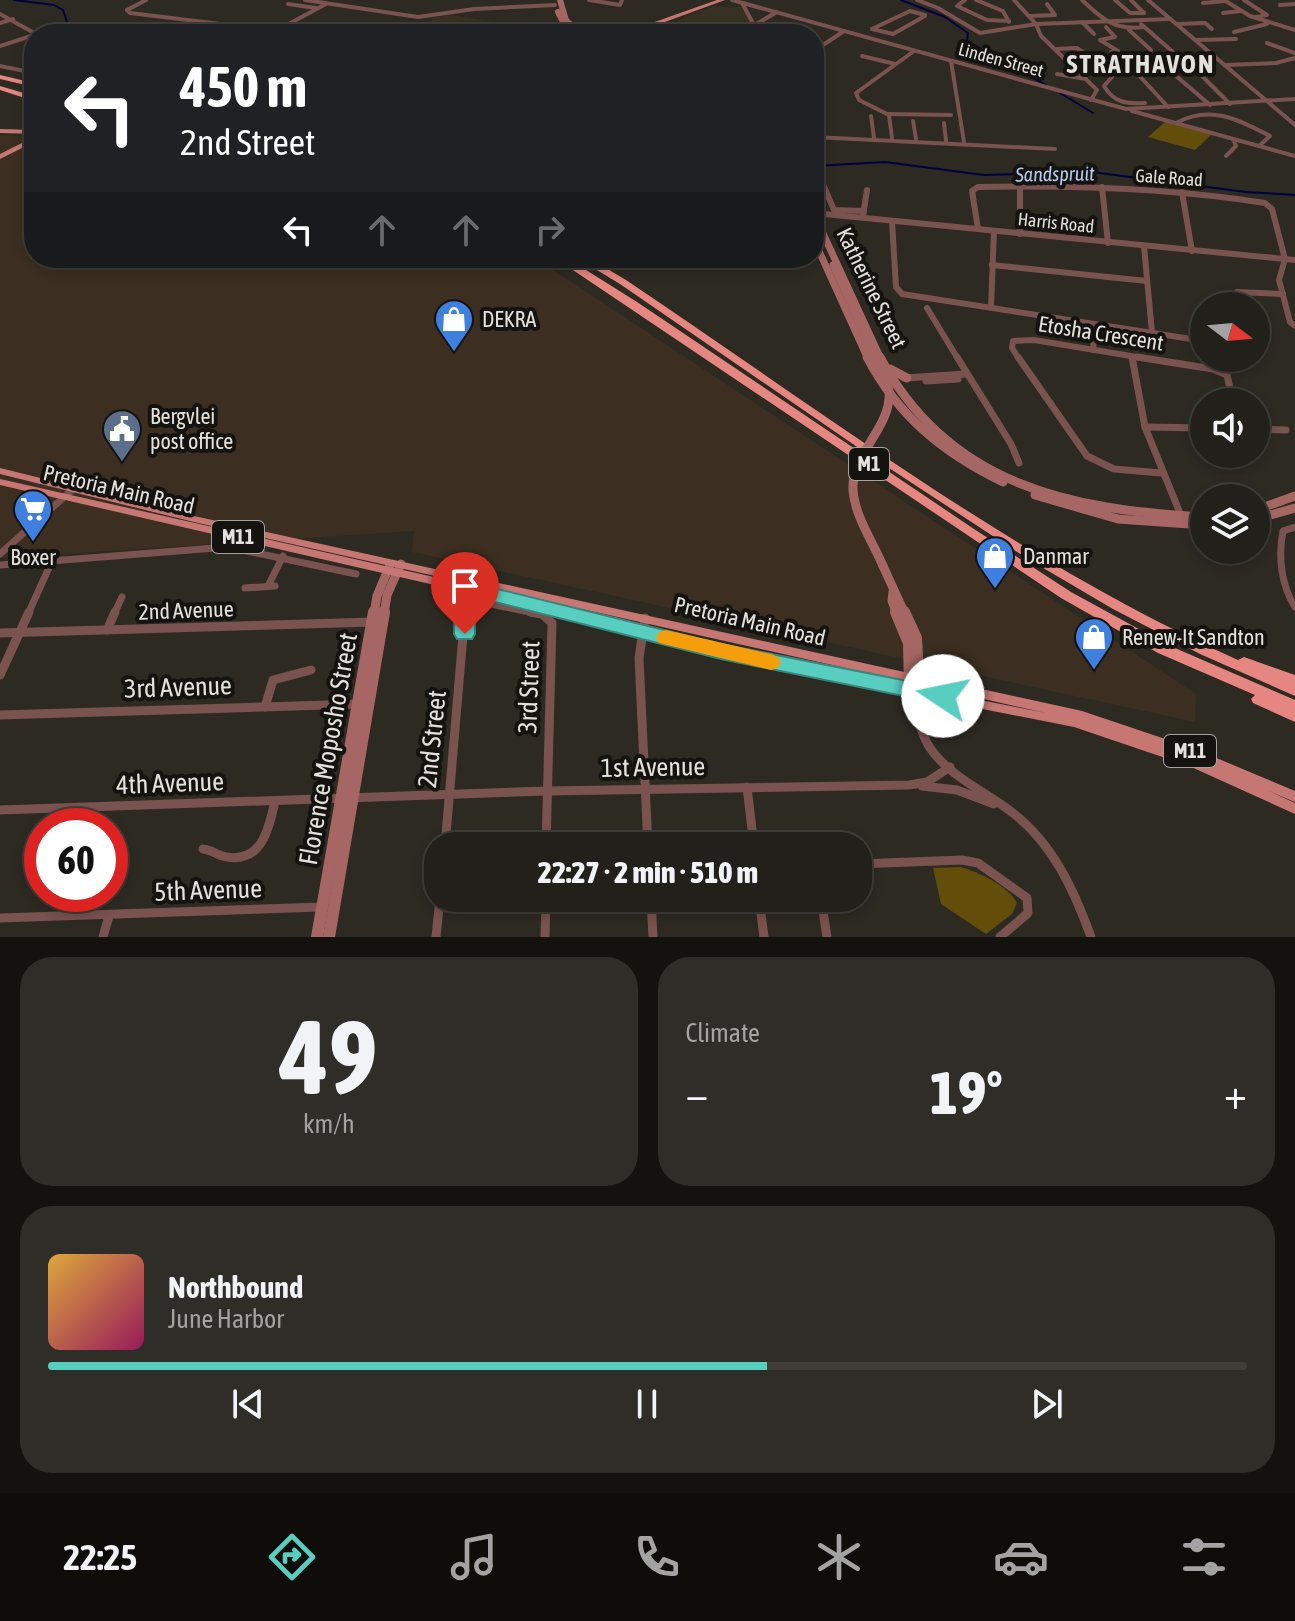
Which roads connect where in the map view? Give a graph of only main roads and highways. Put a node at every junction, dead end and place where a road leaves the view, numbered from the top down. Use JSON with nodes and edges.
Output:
{"nodes":[{"id":1,"x":707,"y":0,"type":"edge"},
{"id":2,"x":720,"y":1,"type":"edge"},
{"id":3,"x":737,"y":1,"type":"edge"},
{"id":4,"x":557,"y":2,"type":"edge"},
{"id":5,"x":691,"y":10,"type":"junction"},
{"id":6,"x":670,"y":16,"type":"junction"},
{"id":7,"x":568,"y":24,"type":"edge"},
{"id":8,"x":643,"y":24,"type":"edge"},
{"id":9,"x":656,"y":24,"type":"joint"},
{"id":10,"x":658,"y":24,"type":"edge"},
{"id":11,"x":0,"y":76,"type":"edge"},
{"id":12,"x":24,"y":82,"type":"edge"},
{"id":13,"x":0,"y":86,"type":"edge"},
{"id":14,"x":24,"y":90,"type":"edge"},
{"id":15,"x":24,"y":95,"type":"edge"},
{"id":16,"x":0,"y":131,"type":"edge"},
{"id":17,"x":24,"y":133,"type":"edge"},
{"id":18,"x":24,"y":142,"type":"edge"},
{"id":19,"x":0,"y":157,"type":"edge"},
{"id":20,"x":824,"y":235,"type":"edge"},
{"id":21,"x":824,"y":247,"type":"edge"},
{"id":22,"x":824,"y":259,"type":"edge"},
{"id":23,"x":576,"y":268,"type":"edge"},
{"id":24,"x":598,"y":268,"type":"edge"},
{"id":25,"x":885,"y":364,"type":"junction"},
{"id":26,"x":889,"y":383,"type":"junction"},
{"id":27,"x":902,"y":393,"type":"junction"},
{"id":28,"x":0,"y":471,"type":"edge"},
{"id":29,"x":0,"y":482,"type":"edge"},
{"id":30,"x":68,"y":494,"type":"junction"},
{"id":31,"x":1295,"y":497,"type":"edge"},
{"id":32,"x":1270,"y":505,"type":"edge"},
{"id":33,"x":1295,"y":508,"type":"edge"},
{"id":34,"x":1270,"y":515,"type":"edge"},
{"id":35,"x":1190,"y":516,"type":"edge"},
{"id":36,"x":1190,"y":525,"type":"edge"},
{"id":37,"x":394,"y":567,"type":"junction"},
{"id":38,"x":1149,"y":623,"type":"junction"},
{"id":39,"x":643,"y":624,"type":"junction"},
{"id":40,"x":1163,"y":649,"type":"junction"},
{"id":41,"x":1295,"y":680,"type":"edge"},
{"id":42,"x":915,"y":687,"type":"junction"},
{"id":43,"x":1295,"y":691,"type":"edge"},
{"id":44,"x":966,"y":700,"type":"junction"},
{"id":45,"x":1295,"y":706,"type":"edge"},
{"id":46,"x":1295,"y":716,"type":"edge"},
{"id":47,"x":920,"y":721,"type":"road end"},
{"id":48,"x":1295,"y":797,"type":"edge"},
{"id":49,"x":347,"y":799,"type":"junction"},
{"id":50,"x":1295,"y":809,"type":"edge"},
{"id":51,"x":317,"y":937,"type":"edge"},
{"id":52,"x":329,"y":937,"type":"edge"}],
"edges":[{"from":1,"to":5,"type":"main road"},
{"from":2,"to":3,"type":"main road"},
{"from":2,"to":5,"type":"main road"},
{"from":4,"to":7,"type":"main road"},
{"from":5,"to":6,"type":"main road"},
{"from":5,"to":9,"type":"main road"},
{"from":5,"to":10,"type":"main road"},
{"from":6,"to":8,"type":"main road"},
{"from":6,"to":9,"type":"main road"},
{"from":11,"to":12,"type":"highway"},
{"from":13,"to":14,"type":"highway"},
{"from":13,"to":15,"type":"highway"},
{"from":16,"to":17,"type":"main road"},
{"from":18,"to":19,"type":"main road"},
{"from":20,"to":25,"type":"main road","name":"Katherine Street"},
{"from":21,"to":42,"type":"main road","bridge":true},
{"from":22,"to":26,"type":"main road","name":"Katherine Street"},
{"from":23,"to":40,"type":"highway","number":"M1"},
{"from":24,"to":38,"type":"highway","number":"M1"},
{"from":25,"to":26,"type":"main road","name":"Katherine Street"},
{"from":25,"to":27,"type":"main road"},
{"from":26,"to":27,"type":"main road","name":"Katherine Street"},
{"from":26,"to":36,"type":"main road","name":"Katherine Street"},
{"from":27,"to":35,"type":"main road","name":"Katherine Street"},
{"from":28,"to":30,"type":"main road","name":"Pretoria Main Road","number":"M11"},
{"from":29,"to":30,"type":"main road","name":"Pretoria Main Road","number":"M11"},
{"from":30,"to":37,"type":"main road","name":"Pretoria Main Road","number":"M11"},
{"from":31,"to":32,"type":"main road"},
{"from":33,"to":34,"type":"main road"},
{"from":37,"to":39,"type":"main road","name":"Pretoria Main Road","number":"M11"},
{"from":37,"to":39,"type":"main road","name":"Pretoria Main Road","number":"M11"},
{"from":37,"to":49,"type":"main road","name":"Florence Moposho Street"},
{"from":37,"to":49,"type":"main road","name":"Florence Moposho Street"},
{"from":38,"to":41,"type":"highway"},
{"from":38,"to":43,"type":"highway","number":"M1"},
{"from":39,"to":42,"type":"main road","name":"Pretoria Main Road","number":"M11"},
{"from":40,"to":45,"type":"highway","number":"M1"},
{"from":40,"to":46,"type":"highway"},
{"from":42,"to":44,"type":"main road","name":"Pretoria Main Road","number":"M11"},
{"from":42,"to":48,"type":"main road","name":"Pretoria Main Road","number":"M11"},
{"from":44,"to":47,"type":"main road"},
{"from":44,"to":50,"type":"main road","name":"Pretoria Main Road","number":"M11"},
{"from":49,"to":51,"type":"main road","name":"Florence Moposho Street"},
{"from":49,"to":52,"type":"main road","name":"Florence Moposho Street"}]}
